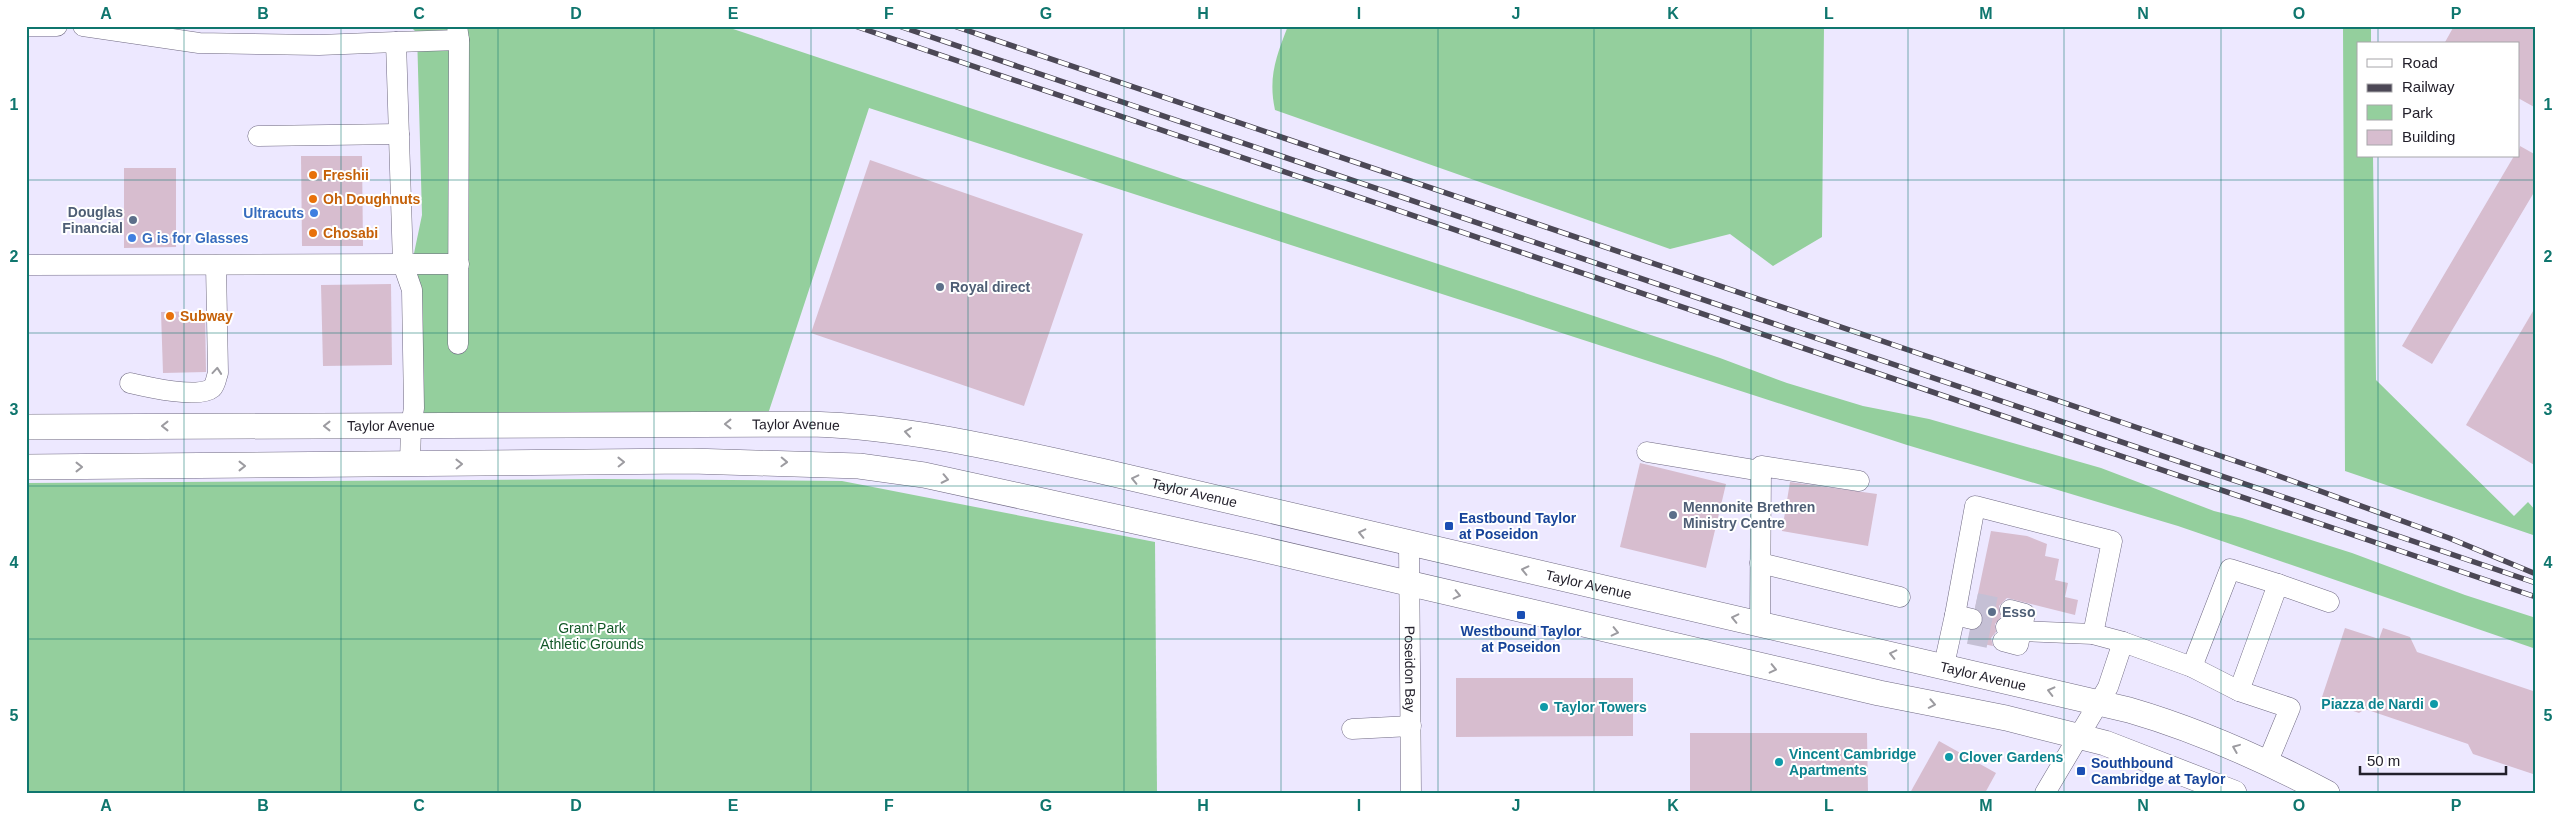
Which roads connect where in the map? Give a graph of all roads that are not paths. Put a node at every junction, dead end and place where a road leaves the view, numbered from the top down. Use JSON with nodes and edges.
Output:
{"nodes":[{"id":1,"x":26,"y":26,"type":"edge"},
{"id":2,"x":57,"y":26,"type":"edge"},
{"id":3,"x":83,"y":26,"type":"edge"},
{"id":4,"x":458,"y":33,"type":"edge"},
{"id":5,"x":396,"y":42,"type":"junction"},
{"id":6,"x":399,"y":134,"type":"junction"},
{"id":7,"x":258,"y":136,"type":"dead end"},
{"id":8,"x":404,"y":264,"type":"junction"},
{"id":9,"x":459,"y":264,"type":"junction"},
{"id":10,"x":26,"y":265,"type":"edge"},
{"id":11,"x":216,"y":265,"type":"junction"},
{"id":12,"x":458,"y":344,"type":"dead end"},
{"id":13,"x":130,"y":383,"type":"dead end"},
{"id":14,"x":411,"y":426,"type":"junction"},
{"id":15,"x":26,"y":427,"type":"edge"},
{"id":16,"x":1647,"y":452,"type":"dead end"},
{"id":17,"x":410,"y":464,"type":"junction"},
{"id":18,"x":28,"y":468,"type":"edge"},
{"id":19,"x":1760,"y":471,"type":"junction"},
{"id":20,"x":1859,"y":481,"type":"dead end"},
{"id":21,"x":1409,"y":544,"type":"junction"},
{"id":22,"x":1760,"y":563,"type":"junction"},
{"id":23,"x":1409,"y":583,"type":"junction"},
{"id":24,"x":2278,"y":584,"type":"junction"},
{"id":25,"x":1900,"y":597,"type":"dead end"},
{"id":26,"x":2330,"y":602,"type":"dead end"},
{"id":27,"x":1760,"y":624,"type":"junction"},
{"id":28,"x":2010,"y":627,"type":"tunnel mouth"},
{"id":29,"x":2093,"y":634,"type":"junction"},
{"id":30,"x":2123,"y":642,"type":"junction"},
{"id":31,"x":1944,"y":665,"type":"junction"},
{"id":32,"x":2192,"y":667,"type":"junction"},
{"id":33,"x":2239,"y":690,"type":"junction"},
{"id":34,"x":2099,"y":703,"type":"junction"},
{"id":35,"x":1411,"y":726,"type":"junction"},
{"id":36,"x":1352,"y":729,"type":"dead end"},
{"id":37,"x":2078,"y":736,"type":"junction"},
{"id":38,"x":2268,"y":761,"type":"junction"},
{"id":39,"x":1411,"y":793,"type":"edge"},
{"id":40,"x":2045,"y":793,"type":"edge"},
{"id":41,"x":2234,"y":793,"type":"edge"},
{"id":42,"x":2326,"y":793,"type":"edge"}],
"edges":[{"from":1,"to":2,"type":"street"},
{"from":3,"to":5,"type":"street"},
{"from":4,"to":5,"type":"street"},
{"from":4,"to":9,"type":"street"},
{"from":5,"to":6,"type":"street"},
{"from":6,"to":7,"type":"street"},
{"from":6,"to":8,"type":"street"},
{"from":8,"to":9,"type":"street"},
{"from":8,"to":11,"type":"street"},
{"from":8,"to":14,"type":"street"},
{"from":9,"to":12,"type":"street"},
{"from":10,"to":11,"type":"street"},
{"from":13,"to":11,"type":"street","one_way":true},
{"from":14,"to":15,"type":"main road","name":"Taylor Avenue","one_way":true},
{"from":14,"to":17,"type":"street"},
{"from":21,"to":14,"type":"main road","name":"Taylor Avenue","one_way":true},
{"from":16,"to":19,"type":"street"},
{"from":18,"to":17,"type":"main road","one_way":true},
{"from":17,"to":23,"type":"main road","one_way":true},
{"from":19,"to":20,"type":"street"},
{"from":19,"to":22,"type":"street"},
{"from":21,"to":23,"type":"street","name":"Poseidon Bay"},
{"from":27,"to":21,"type":"main road","name":"Taylor Avenue","one_way":true},
{"from":22,"to":25,"type":"street"},
{"from":22,"to":27,"type":"street"},
{"from":23,"to":35,"type":"street","name":"Poseidon Bay"},
{"from":23,"to":37,"type":"main road","one_way":true},
{"from":24,"to":26,"type":"street"},
{"from":24,"to":32,"type":"street"},
{"from":24,"to":33,"type":"street"},
{"from":31,"to":27,"type":"main road","name":"Taylor Avenue","one_way":true},
{"from":28,"to":29,"type":"street"},
{"from":29,"to":30,"type":"street"},
{"from":29,"to":31,"type":"street"},
{"from":30,"to":32,"type":"street"},
{"from":30,"to":34,"type":"street"},
{"from":34,"to":31,"type":"main road","name":"Taylor Avenue","one_way":true},
{"from":32,"to":33,"type":"street"},
{"from":33,"to":38,"type":"street"},
{"from":34,"to":37,"type":"street"},
{"from":38,"to":34,"type":"main road","name":"Taylor Avenue","one_way":true},
{"from":35,"to":36,"type":"street"},
{"from":35,"to":39,"type":"street","name":"Poseidon Bay"},
{"from":37,"to":40,"type":"street"},
{"from":37,"to":41,"type":"main road"},
{"from":38,"to":42,"type":"main road","name":"Taylor Avenue"}]}
